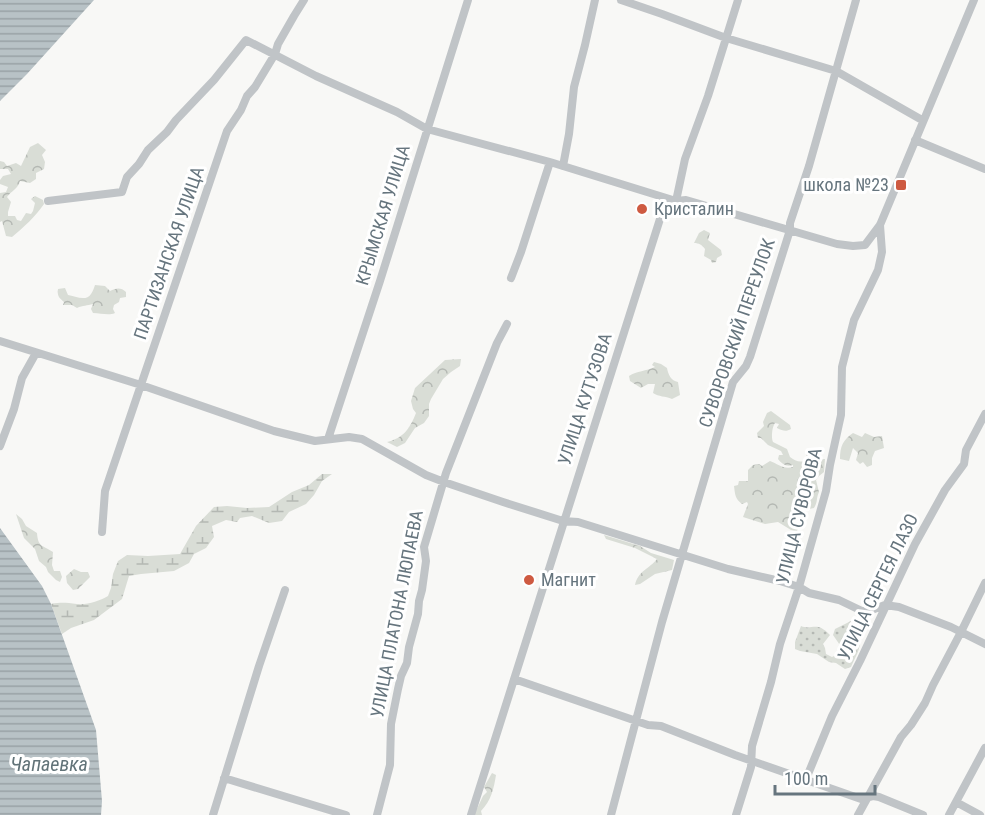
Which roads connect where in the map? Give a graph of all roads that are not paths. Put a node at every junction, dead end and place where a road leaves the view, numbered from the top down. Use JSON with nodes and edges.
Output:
{"nodes":[{"id":1,"x":304,"y":0,"type":"edge"},
{"id":2,"x":468,"y":0,"type":"edge"},
{"id":3,"x":595,"y":0,"type":"edge"},
{"id":4,"x":621,"y":0,"type":"edge"},
{"id":5,"x":738,"y":0,"type":"edge"},
{"id":6,"x":855,"y":0,"type":"edge"},
{"id":7,"x":974,"y":0,"type":"edge"},
{"id":8,"x":726,"y":38,"type":"junction"},
{"id":9,"x":275,"y":54,"type":"junction"},
{"id":10,"x":836,"y":71,"type":"junction"},
{"id":11,"x":922,"y":120,"type":"junction"},
{"id":12,"x":427,"y":129,"type":"junction"},
{"id":13,"x":915,"y":140,"type":"junction"},
{"id":14,"x":550,"y":162,"type":"junction"},
{"id":15,"x":563,"y":166,"type":"junction"},
{"id":16,"x":985,"y":169,"type":"edge"},
{"id":17,"x":48,"y":201,"type":"dead end"},
{"id":18,"x":676,"y":201,"type":"junction"},
{"id":19,"x":880,"y":225,"type":"junction"},
{"id":20,"x":790,"y":230,"type":"junction"},
{"id":21,"x":511,"y":278,"type":"dead end"},
{"id":22,"x":507,"y":324,"type":"dead end"},
{"id":23,"x":0,"y":341,"type":"edge"},
{"id":24,"x":36,"y":353,"type":"junction"},
{"id":25,"x":141,"y":385,"type":"junction"},
{"id":26,"x":985,"y":414,"type":"edge"},
{"id":27,"x":328,"y":439,"type":"junction"},
{"id":28,"x":0,"y":446,"type":"edge"},
{"id":29,"x":444,"y":482,"type":"junction"},
{"id":30,"x":563,"y":521,"type":"junction"},
{"id":31,"x":102,"y":532,"type":"dead end"},
{"id":32,"x":681,"y":555,"type":"junction"},
{"id":33,"x":985,"y":583,"type":"edge"},
{"id":34,"x":799,"y":587,"type":"junction"},
{"id":35,"x":285,"y":590,"type":"dead end"},
{"id":36,"x":885,"y":605,"type":"junction"},
{"id":37,"x":961,"y":632,"type":"junction"},
{"id":38,"x":985,"y":644,"type":"edge"},
{"id":39,"x":514,"y":679,"type":"junction"},
{"id":40,"x":636,"y":721,"type":"junction"},
{"id":41,"x":985,"y":748,"type":"edge"},
{"id":42,"x":752,"y":761,"type":"junction"},
{"id":43,"x":224,"y":778,"type":"junction"},
{"id":44,"x":806,"y":779,"type":"junction"},
{"id":45,"x":867,"y":797,"type":"junction"},
{"id":46,"x":956,"y":802,"type":"junction"},
{"id":47,"x":213,"y":815,"type":"edge"},
{"id":48,"x":346,"y":815,"type":"edge"},
{"id":49,"x":377,"y":815,"type":"edge"},
{"id":50,"x":471,"y":815,"type":"edge"},
{"id":51,"x":611,"y":815,"type":"edge"},
{"id":52,"x":736,"y":815,"type":"edge"},
{"id":53,"x":858,"y":815,"type":"edge"},
{"id":54,"x":923,"y":815,"type":"edge"},
{"id":55,"x":949,"y":815,"type":"edge"},
{"id":56,"x":980,"y":815,"type":"edge"}],
"edges":[{"from":1,"to":9,"type":"street","name":"ПАРТИЗАНСКАЯ УЛИЦА"},
{"from":2,"to":12,"type":"street","name":"КРЫМСКАЯ УЛИЦА"},
{"from":3,"to":15,"type":"street"},
{"from":4,"to":8,"type":"street"},
{"from":5,"to":8,"type":"street","name":"УЛИЦА КУТУЗОВА"},
{"from":6,"to":10,"type":"street","name":"СУВОРОВСКИЙ ПЕРЕУЛОК"},
{"from":7,"to":11,"type":"street","name":"УЛИЦА СУВОРОВА"},
{"from":8,"to":10,"type":"street"},
{"from":8,"to":18,"type":"street","name":"УЛИЦА КУТУЗОВА"},
{"from":9,"to":12,"type":"street"},
{"from":9,"to":17,"type":"street"},
{"from":9,"to":25,"type":"street","name":"ПАРТИЗАНСКАЯ УЛИЦА"},
{"from":10,"to":11,"type":"street"},
{"from":10,"to":20,"type":"street","name":"СУВОРОВСКИЙ ПЕРЕУЛОК"},
{"from":11,"to":13,"type":"street","name":"УЛИЦА СУВОРОВА"},
{"from":12,"to":14,"type":"street"},
{"from":12,"to":27,"type":"street","name":"КРЫМСКАЯ УЛИЦА"},
{"from":13,"to":16,"type":"street"},
{"from":13,"to":19,"type":"street","name":"УЛИЦА СУВОРОВА"},
{"from":14,"to":15,"type":"street"},
{"from":14,"to":21,"type":"street"},
{"from":15,"to":18,"type":"street"},
{"from":18,"to":20,"type":"street"},
{"from":18,"to":30,"type":"street","name":"УЛИЦА КУТУЗОВА"},
{"from":19,"to":20,"type":"street","name":"УЛИЦА СУВОРОВА"},
{"from":19,"to":34,"type":"street","name":"УЛИЦА СУВОРОВА"},
{"from":20,"to":32,"type":"street","name":"СУВОРОВСКИЙ ПЕРЕУЛОК"},
{"from":22,"to":29,"type":"street","name":"УЛИЦА ПЛАТОНА ЛЮПАЕВА"},
{"from":23,"to":24,"type":"street"},
{"from":24,"to":25,"type":"street"},
{"from":24,"to":28,"type":"street"},
{"from":25,"to":27,"type":"street"},
{"from":25,"to":31,"type":"street","name":"ПАРТИЗАНСКАЯ УЛИЦА"},
{"from":26,"to":36,"type":"street","name":"УЛИЦА СЕРГЕЯ ЛАЗО"},
{"from":27,"to":29,"type":"street"},
{"from":29,"to":30,"type":"street"},
{"from":29,"to":49,"type":"street","name":"УЛИЦА ПЛАТОНА ЛЮПАЕВА"},
{"from":30,"to":32,"type":"street"},
{"from":30,"to":39,"type":"street","name":"УЛИЦА КУТУЗОВА"},
{"from":32,"to":34,"type":"street"},
{"from":32,"to":40,"type":"street","name":"СУВОРОВСКИЙ ПЕРЕУЛОК"},
{"from":33,"to":37,"type":"street"},
{"from":34,"to":36,"type":"street"},
{"from":34,"to":42,"type":"street","name":"УЛИЦА СУВОРОВА"},
{"from":35,"to":43,"type":"street"},
{"from":36,"to":37,"type":"street"},
{"from":36,"to":44,"type":"street","name":"УЛИЦА СЕРГЕЯ ЛАЗО"},
{"from":37,"to":38,"type":"street"},
{"from":37,"to":45,"type":"street"},
{"from":39,"to":40,"type":"street"},
{"from":39,"to":50,"type":"street","name":"УЛИЦА КУТУЗОВА"},
{"from":40,"to":42,"type":"street"},
{"from":40,"to":51,"type":"street","name":"СУВОРОВСКИЙ ПЕРЕУЛОК"},
{"from":41,"to":46,"type":"street"},
{"from":42,"to":44,"type":"street"},
{"from":42,"to":52,"type":"street","name":"УЛИЦА СУВОРОВА"},
{"from":43,"to":47,"type":"street"},
{"from":43,"to":48,"type":"street"},
{"from":44,"to":45,"type":"street"},
{"from":45,"to":53,"type":"street"},
{"from":45,"to":54,"type":"street"},
{"from":46,"to":55,"type":"street"},
{"from":46,"to":56,"type":"street"}]}
